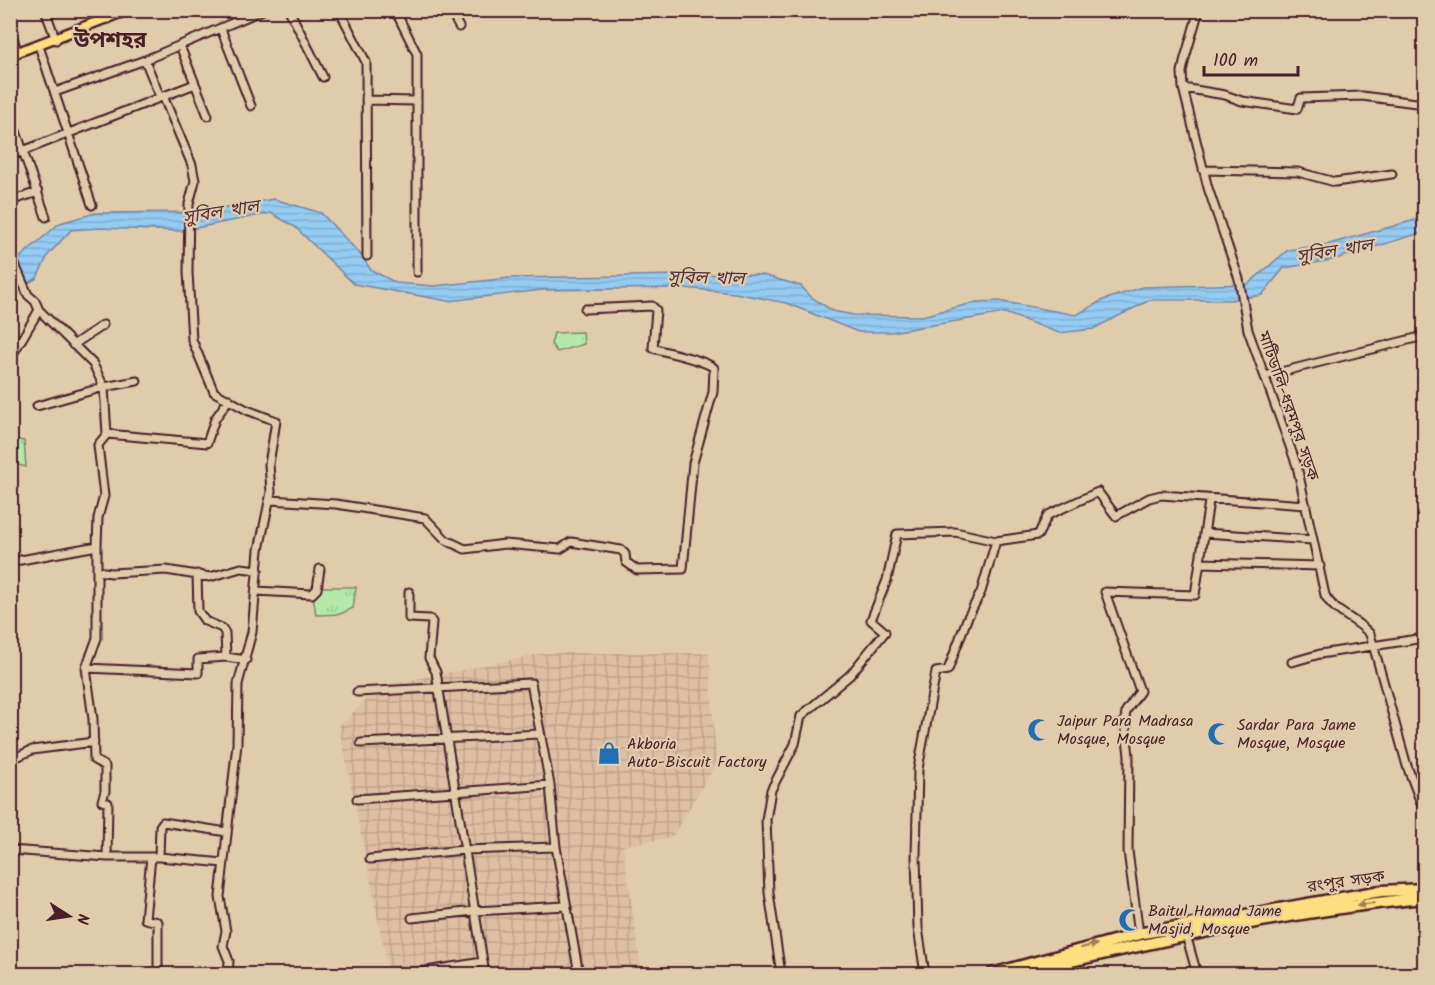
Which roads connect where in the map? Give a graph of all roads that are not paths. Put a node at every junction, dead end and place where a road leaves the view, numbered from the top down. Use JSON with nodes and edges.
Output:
{"nodes":[{"id":1,"x":45,"y":10,"type":"edge"},
{"id":2,"x":128,"y":10,"type":"edge"},
{"id":3,"x":263,"y":10,"type":"edge"},
{"id":4,"x":289,"y":10,"type":"edge"},
{"id":5,"x":339,"y":10,"type":"edge"},
{"id":6,"x":395,"y":10,"type":"edge"},
{"id":7,"x":450,"y":10,"type":"edge"},
{"id":8,"x":1199,"y":10,"type":"edge"},
{"id":9,"x":106,"y":15,"type":"edge"},
{"id":10,"x":459,"y":27,"type":"dead end"},
{"id":11,"x":10,"y":29,"type":"edge"},
{"id":12,"x":221,"y":29,"type":"junction"},
{"id":13,"x":56,"y":40,"type":"junction"},
{"id":14,"x":39,"y":46,"type":"junction"},
{"id":15,"x":180,"y":46,"type":"junction"},
{"id":16,"x":14,"y":54,"type":"edge"},
{"id":17,"x":145,"y":60,"type":"junction"},
{"id":18,"x":323,"y":77,"type":"dead end"},
{"id":19,"x":195,"y":84,"type":"junction"},
{"id":20,"x":1184,"y":87,"type":"junction"},
{"id":21,"x":55,"y":92,"type":"junction"},
{"id":22,"x":161,"y":96,"type":"junction"},
{"id":23,"x":366,"y":100,"type":"junction"},
{"id":24,"x":417,"y":101,"type":"junction"},
{"id":25,"x":1425,"y":104,"type":"edge"},
{"id":26,"x":251,"y":106,"type":"dead end"},
{"id":27,"x":10,"y":114,"type":"edge"},
{"id":28,"x":208,"y":116,"type":"dead end"},
{"id":29,"x":70,"y":133,"type":"junction"},
{"id":30,"x":23,"y":151,"type":"junction"},
{"id":31,"x":10,"y":156,"type":"edge"},
{"id":32,"x":1203,"y":170,"type":"junction"},
{"id":33,"x":1392,"y":174,"type":"dead end"},
{"id":34,"x":38,"y":192,"type":"junction"},
{"id":35,"x":10,"y":201,"type":"edge"},
{"id":36,"x":92,"y":205,"type":"dead end"},
{"id":37,"x":46,"y":217,"type":"dead end"},
{"id":38,"x":10,"y":253,"type":"edge"},
{"id":39,"x":367,"y":256,"type":"dead end"},
{"id":40,"x":417,"y":272,"type":"dead end"},
{"id":41,"x":585,"y":309,"type":"dead end"},
{"id":42,"x":39,"y":310,"type":"junction"},
{"id":43,"x":103,"y":326,"type":"dead end"},
{"id":44,"x":1425,"y":336,"type":"edge"},
{"id":45,"x":73,"y":345,"type":"junction"},
{"id":46,"x":10,"y":358,"type":"edge"},
{"id":47,"x":1265,"y":376,"type":"junction"},
{"id":48,"x":137,"y":381,"type":"dead end"},
{"id":49,"x":104,"y":387,"type":"junction"},
{"id":50,"x":229,"y":399,"type":"junction"},
{"id":51,"x":37,"y":406,"type":"dead end"},
{"id":52,"x":107,"y":434,"type":"junction"},
{"id":53,"x":270,"y":500,"type":"junction"},
{"id":54,"x":1209,"y":501,"type":"junction"},
{"id":55,"x":1306,"y":506,"type":"junction"},
{"id":56,"x":1204,"y":533,"type":"junction"},
{"id":57,"x":1313,"y":540,"type":"junction"},
{"id":58,"x":996,"y":541,"type":"junction"},
{"id":59,"x":97,"y":546,"type":"junction"},
{"id":60,"x":10,"y":562,"type":"edge"},
{"id":61,"x":1200,"y":562,"type":"junction"},
{"id":62,"x":1320,"y":566,"type":"junction"},
{"id":63,"x":320,"y":569,"type":"dead end"},
{"id":64,"x":258,"y":570,"type":"junction"},
{"id":65,"x":98,"y":571,"type":"junction"},
{"id":66,"x":196,"y":574,"type":"junction"},
{"id":67,"x":256,"y":591,"type":"junction"},
{"id":68,"x":409,"y":592,"type":"dead end"},
{"id":69,"x":1425,"y":638,"type":"edge"},
{"id":70,"x":1374,"y":644,"type":"junction"},
{"id":71,"x":226,"y":657,"type":"junction"},
{"id":72,"x":246,"y":660,"type":"junction"},
{"id":73,"x":1292,"y":662,"type":"dead end"},
{"id":74,"x":86,"y":668,"type":"junction"},
{"id":75,"x":437,"y":688,"type":"junction"},
{"id":76,"x":357,"y":692,"type":"dead end"},
{"id":77,"x":539,"y":734,"type":"junction"},
{"id":78,"x":445,"y":738,"type":"junction"},
{"id":79,"x":94,"y":742,"type":"junction"},
{"id":80,"x":361,"y":743,"type":"dead end"},
{"id":81,"x":10,"y":760,"type":"edge"},
{"id":82,"x":550,"y":785,"type":"junction"},
{"id":83,"x":454,"y":792,"type":"junction"},
{"id":84,"x":357,"y":799,"type":"dead end"},
{"id":85,"x":1425,"y":812,"type":"edge"},
{"id":86,"x":227,"y":832,"type":"junction"},
{"id":87,"x":556,"y":847,"type":"junction"},
{"id":88,"x":10,"y":850,"type":"edge"},
{"id":89,"x":464,"y":850,"type":"junction"},
{"id":90,"x":159,"y":856,"type":"junction"},
{"id":91,"x":107,"y":857,"type":"junction"},
{"id":92,"x":151,"y":857,"type":"junction"},
{"id":93,"x":370,"y":859,"type":"dead end"},
{"id":94,"x":224,"y":863,"type":"junction"},
{"id":95,"x":1425,"y":889,"type":"edge"},
{"id":96,"x":1425,"y":898,"type":"edge"},
{"id":97,"x":567,"y":906,"type":"junction"},
{"id":98,"x":474,"y":911,"type":"junction"},
{"id":99,"x":412,"y":918,"type":"dead end"},
{"id":100,"x":1138,"y":934,"type":"junction"},
{"id":101,"x":1186,"y":935,"type":"junction"},
{"id":102,"x":483,"y":962,"type":"junction"},
{"id":103,"x":158,"y":975,"type":"edge"},
{"id":104,"x":228,"y":975,"type":"edge"},
{"id":105,"x":407,"y":975,"type":"edge"},
{"id":106,"x":485,"y":975,"type":"edge"},
{"id":107,"x":579,"y":975,"type":"edge"},
{"id":108,"x":781,"y":975,"type":"edge"},
{"id":109,"x":925,"y":975,"type":"edge"},
{"id":110,"x":992,"y":975,"type":"edge"},
{"id":111,"x":1022,"y":975,"type":"edge"},
{"id":112,"x":1197,"y":975,"type":"edge"}],
"edges":[{"from":1,"to":13,"type":"street"},
{"from":2,"to":9,"type":"main road"},
{"from":3,"to":12,"type":"street"},
{"from":4,"to":18,"type":"street"},
{"from":5,"to":23,"type":"street"},
{"from":6,"to":24,"type":"street"},
{"from":7,"to":10,"type":"street"},
{"from":8,"to":20,"type":"street"},
{"from":9,"to":13,"type":"main road"},
{"from":11,"to":16,"type":"street"},
{"from":12,"to":15,"type":"street"},
{"from":12,"to":26,"type":"street"},
{"from":13,"to":14,"type":"main road"},
{"from":14,"to":16,"type":"main road"},
{"from":14,"to":21,"type":"street"},
{"from":15,"to":17,"type":"street"},
{"from":15,"to":19,"type":"street"},
{"from":17,"to":21,"type":"street"},
{"from":17,"to":22,"type":"street"},
{"from":19,"to":22,"type":"street"},
{"from":19,"to":28,"type":"street"},
{"from":20,"to":25,"type":"street"},
{"from":20,"to":32,"type":"street"},
{"from":21,"to":29,"type":"street"},
{"from":22,"to":29,"type":"street"},
{"from":22,"to":50,"type":"street"},
{"from":23,"to":24,"type":"street"},
{"from":23,"to":39,"type":"street"},
{"from":24,"to":40,"type":"street"},
{"from":27,"to":30,"type":"street"},
{"from":29,"to":30,"type":"street"},
{"from":29,"to":36,"type":"street"},
{"from":30,"to":31,"type":"street"},
{"from":30,"to":34,"type":"street"},
{"from":32,"to":33,"type":"street"},
{"from":32,"to":47,"type":"street","name":"মাটিডালি-ধরমপুর সড়ক"},
{"from":34,"to":35,"type":"street"},
{"from":34,"to":37,"type":"street"},
{"from":38,"to":42,"type":"street"},
{"from":41,"to":53,"type":"street"},
{"from":42,"to":45,"type":"street"},
{"from":42,"to":46,"type":"street"},
{"from":43,"to":45,"type":"street"},
{"from":44,"to":47,"type":"street"},
{"from":45,"to":49,"type":"street"},
{"from":47,"to":55,"type":"street","name":"মাটিডালি-ধরমপুর সড়ক"},
{"from":48,"to":49,"type":"street"},
{"from":49,"to":51,"type":"street"},
{"from":49,"to":52,"type":"street"},
{"from":50,"to":52,"type":"street"},
{"from":50,"to":53,"type":"street"},
{"from":52,"to":59,"type":"street"},
{"from":53,"to":64,"type":"street"},
{"from":54,"to":55,"type":"street"},
{"from":54,"to":56,"type":"street"},
{"from":54,"to":58,"type":"street"},
{"from":55,"to":57,"type":"street","name":"মাটিডালি-ধরমপুর সড়ক"},
{"from":56,"to":57,"type":"street"},
{"from":56,"to":61,"type":"street"},
{"from":57,"to":62,"type":"street","name":"মাটিডালি-ধরমপুর সড়ক"},
{"from":58,"to":108,"type":"street"},
{"from":58,"to":109,"type":"street"},
{"from":59,"to":60,"type":"street"},
{"from":59,"to":65,"type":"street"},
{"from":61,"to":62,"type":"street"},
{"from":61,"to":100,"type":"street"},
{"from":62,"to":70,"type":"street","name":"মাটিডালি-ধরমপুর সড়ক"},
{"from":63,"to":67,"type":"street"},
{"from":64,"to":66,"type":"street"},
{"from":64,"to":67,"type":"street"},
{"from":65,"to":66,"type":"street"},
{"from":65,"to":74,"type":"street"},
{"from":66,"to":71,"type":"street"},
{"from":67,"to":72,"type":"street"},
{"from":68,"to":75,"type":"street"},
{"from":69,"to":70,"type":"street"},
{"from":70,"to":73,"type":"street"},
{"from":70,"to":85,"type":"street","name":"মাটিডালি-ধরমপুর সড়ক"},
{"from":71,"to":72,"type":"street"},
{"from":71,"to":74,"type":"street"},
{"from":72,"to":86,"type":"street"},
{"from":74,"to":79,"type":"street"},
{"from":75,"to":76,"type":"street"},
{"from":75,"to":77,"type":"street"},
{"from":75,"to":78,"type":"street"},
{"from":77,"to":78,"type":"street"},
{"from":77,"to":82,"type":"street"},
{"from":78,"to":80,"type":"street"},
{"from":78,"to":83,"type":"street"},
{"from":79,"to":81,"type":"street"},
{"from":79,"to":91,"type":"street"},
{"from":82,"to":83,"type":"street"},
{"from":82,"to":87,"type":"street"},
{"from":83,"to":84,"type":"street"},
{"from":83,"to":89,"type":"street"},
{"from":86,"to":90,"type":"street"},
{"from":86,"to":94,"type":"street"},
{"from":87,"to":89,"type":"street"},
{"from":87,"to":97,"type":"street"},
{"from":88,"to":91,"type":"street"},
{"from":89,"to":93,"type":"street"},
{"from":89,"to":98,"type":"street"},
{"from":90,"to":92,"type":"street"},
{"from":90,"to":94,"type":"street"},
{"from":91,"to":92,"type":"street"},
{"from":92,"to":103,"type":"street"},
{"from":94,"to":104,"type":"street"},
{"from":95,"to":100,"type":"highway","name":"রংপুর সড়ক"},
{"from":96,"to":101,"type":"highway","name":"রংপুর সড়ক","one_way":true},
{"from":97,"to":98,"type":"street"},
{"from":97,"to":107,"type":"street"},
{"from":98,"to":99,"type":"street"},
{"from":98,"to":102,"type":"street"},
{"from":110,"to":100,"type":"highway","name":"রংপুর সড়ক","one_way":true},
{"from":101,"to":111,"type":"highway","name":"রংপুর সড়ক"},
{"from":101,"to":112,"type":"street"},
{"from":102,"to":105,"type":"street"},
{"from":102,"to":106,"type":"street"}]}
